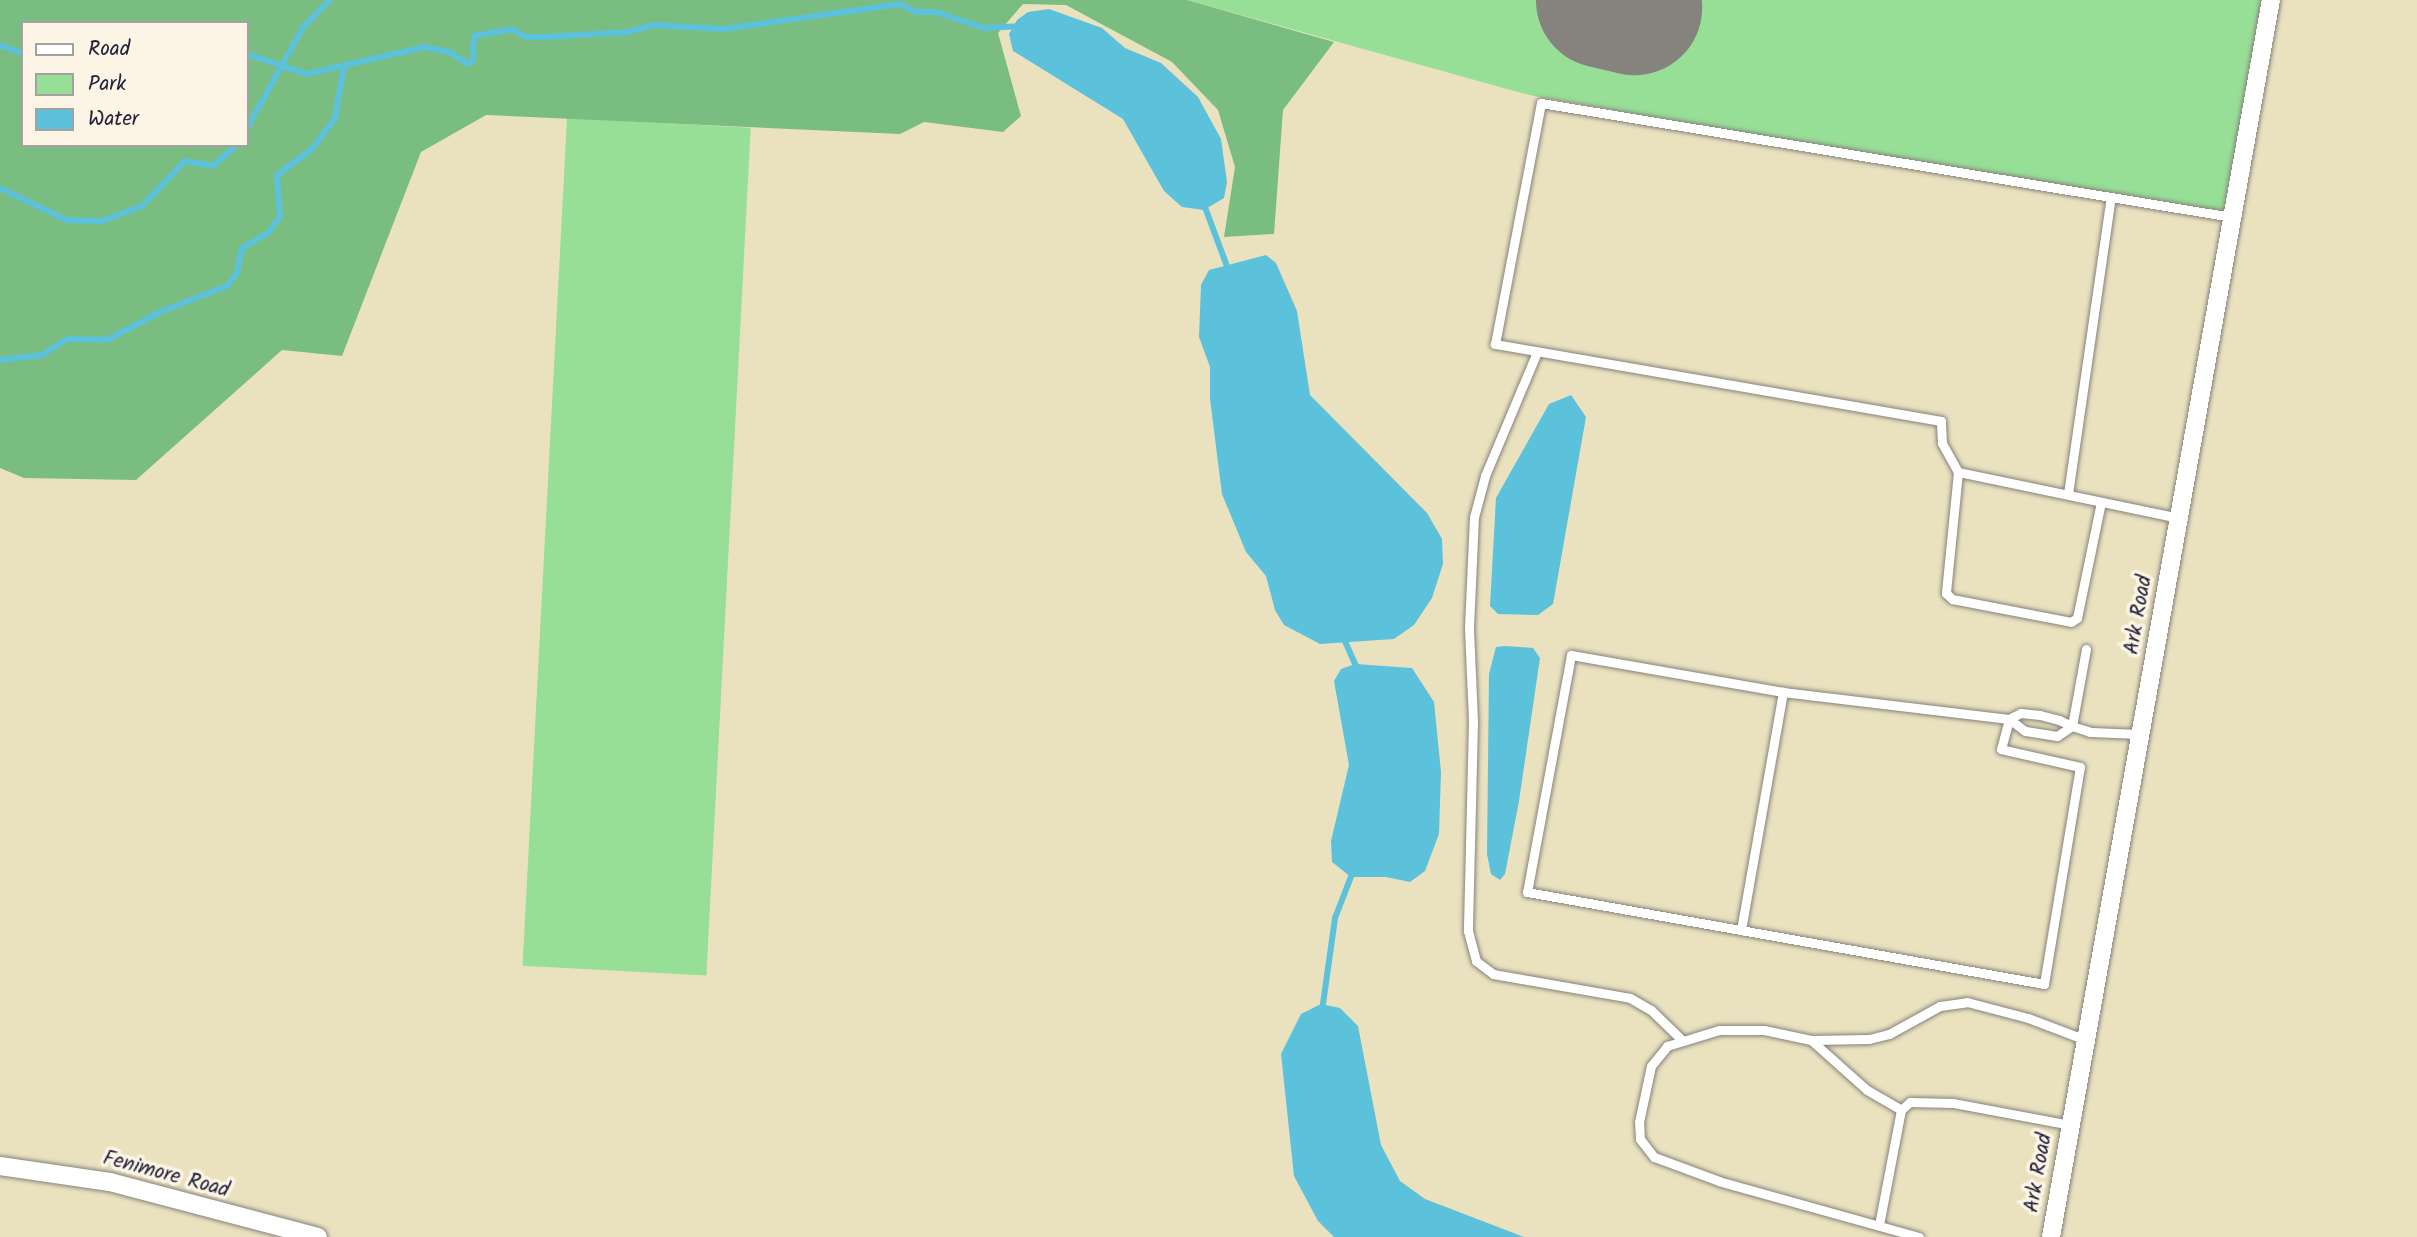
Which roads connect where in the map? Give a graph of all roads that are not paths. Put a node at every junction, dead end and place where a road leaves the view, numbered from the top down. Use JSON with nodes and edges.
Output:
{"nodes":[{"id":1,"x":2271,"y":0,"type":"edge"},
{"id":2,"x":2111,"y":197,"type":"junction"},
{"id":3,"x":2232,"y":218,"type":"junction"},
{"id":4,"x":1537,"y":352,"type":"junction"},
{"id":5,"x":1958,"y":472,"type":"junction"},
{"id":6,"x":2068,"y":494,"type":"junction"},
{"id":7,"x":2101,"y":502,"type":"junction"},
{"id":8,"x":2179,"y":518,"type":"junction"},
{"id":9,"x":2086,"y":649,"type":"dead end"},
{"id":10,"x":1783,"y":692,"type":"junction"},
{"id":11,"x":2009,"y":719,"type":"junction"},
{"id":12,"x":2072,"y":726,"type":"junction"},
{"id":13,"x":2140,"y":734,"type":"junction"},
{"id":14,"x":1741,"y":930,"type":"junction"},
{"id":15,"x":1682,"y":1040,"type":"junction"},
{"id":16,"x":1811,"y":1040,"type":"junction"},
{"id":17,"x":2086,"y":1040,"type":"junction"},
{"id":18,"x":1902,"y":1110,"type":"junction"},
{"id":19,"x":2071,"y":1125,"type":"junction"},
{"id":20,"x":0,"y":1166,"type":"edge"},
{"id":21,"x":1879,"y":1225,"type":"junction"},
{"id":22,"x":318,"y":1237,"type":"edge"},
{"id":23,"x":1919,"y":1237,"type":"edge"},
{"id":24,"x":2051,"y":1237,"type":"edge"}],
"edges":[{"from":1,"to":3,"type":"street","name":"Ark Road"},
{"from":2,"to":3,"type":"lane"},
{"from":2,"to":4,"type":"lane"},
{"from":2,"to":6,"type":"lane"},
{"from":3,"to":8,"type":"street","name":"Ark Road"},
{"from":4,"to":5,"type":"lane"},
{"from":4,"to":15,"type":"lane"},
{"from":5,"to":6,"type":"lane"},
{"from":5,"to":7,"type":"lane"},
{"from":6,"to":7,"type":"lane"},
{"from":7,"to":8,"type":"lane"},
{"from":8,"to":13,"type":"street","name":"Ark Road"},
{"from":9,"to":12,"type":"lane"},
{"from":10,"to":11,"type":"lane"},
{"from":10,"to":14,"type":"lane"},
{"from":10,"to":14,"type":"lane"},
{"from":11,"to":12,"type":"lane"},
{"from":11,"to":12,"type":"lane"},
{"from":11,"to":14,"type":"lane"},
{"from":12,"to":13,"type":"lane"},
{"from":13,"to":17,"type":"street","name":"Ark Road"},
{"from":15,"to":16,"type":"lane"},
{"from":15,"to":21,"type":"lane"},
{"from":16,"to":17,"type":"lane"},
{"from":16,"to":18,"type":"lane"},
{"from":17,"to":19,"type":"street","name":"Ark Road"},
{"from":18,"to":19,"type":"lane"},
{"from":18,"to":21,"type":"lane"},
{"from":19,"to":24,"type":"street","name":"Ark Road"},
{"from":20,"to":22,"type":"street","name":"Fenimore Road"},
{"from":21,"to":23,"type":"lane"}]}
